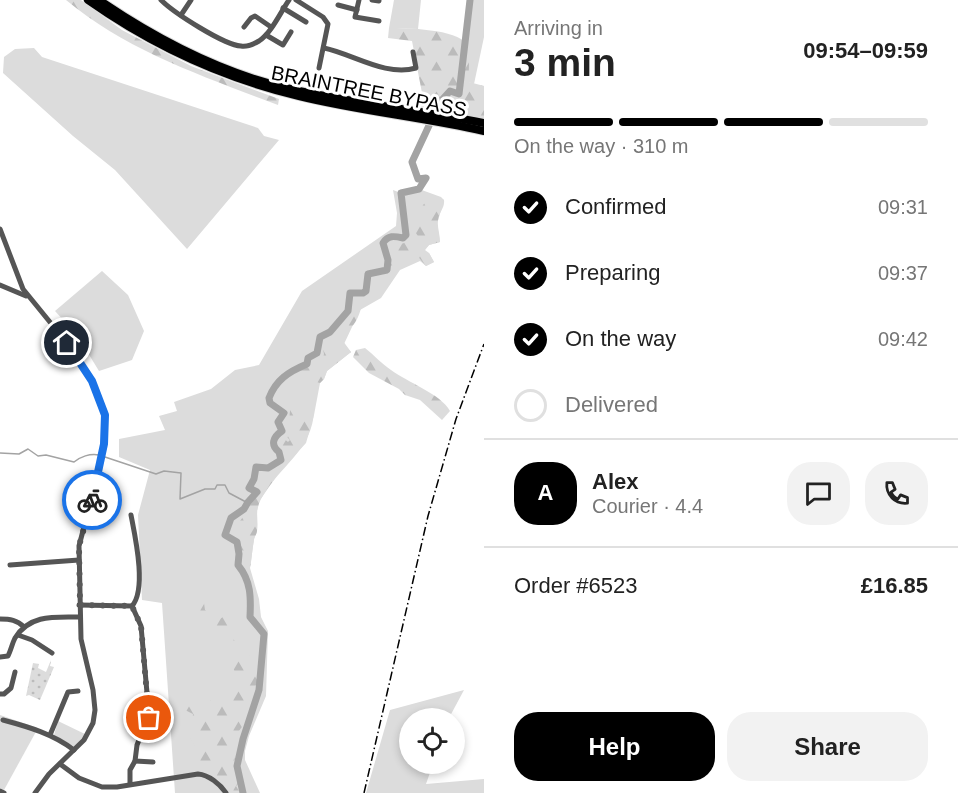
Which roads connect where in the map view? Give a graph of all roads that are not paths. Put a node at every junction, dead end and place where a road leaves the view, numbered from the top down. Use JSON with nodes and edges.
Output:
{"nodes":[{"id":1,"x":88,"y":0,"type":"edge"},
{"id":2,"x":99,"y":0,"type":"edge"},
{"id":3,"x":161,"y":0,"type":"edge"},
{"id":4,"x":191,"y":0,"type":"edge"},
{"id":5,"x":289,"y":0,"type":"edge"},
{"id":6,"x":296,"y":0,"type":"edge"},
{"id":7,"x":359,"y":0,"type":"edge"},
{"id":8,"x":338,"y":5,"type":"dead end"},
{"id":9,"x":283,"y":8,"type":"junction"},
{"id":10,"x":357,"y":10,"type":"junction"},
{"id":11,"x":181,"y":15,"type":"junction"},
{"id":12,"x":379,"y":21,"type":"dead end"},
{"id":13,"x":306,"y":22,"type":"dead end"},
{"id":14,"x":244,"y":27,"type":"dead end"},
{"id":15,"x":271,"y":27,"type":"junction"},
{"id":16,"x":291,"y":32,"type":"dead end"},
{"id":17,"x":266,"y":34,"type":"junction"},
{"id":18,"x":324,"y":48,"type":"junction"},
{"id":19,"x":413,"y":52,"type":"dead end"},
{"id":20,"x":319,"y":69,"type":"dead end"},
{"id":21,"x":416,"y":114,"type":"junction"},
{"id":22,"x":443,"y":119,"type":"junction"},
{"id":23,"x":484,"y":123,"type":"edge"},
{"id":24,"x":484,"y":131,"type":"edge"},
{"id":25,"x":0,"y":229,"type":"edge"},
{"id":26,"x":19,"y":281,"type":"junction"},
{"id":27,"x":3,"y":286,"type":"edge"},
{"id":28,"x":28,"y":296,"type":"junction"},
{"id":29,"x":131,"y":515,"type":"dead end"},
{"id":30,"x":79,"y":561,"type":"junction"},
{"id":31,"x":10,"y":565,"type":"dead end"},
{"id":32,"x":80,"y":605,"type":"junction"},
{"id":33,"x":132,"y":606,"type":"junction"},
{"id":34,"x":80,"y":617,"type":"junction"},
{"id":35,"x":0,"y":619,"type":"edge"},
{"id":36,"x":24,"y":627,"type":"junction"},
{"id":37,"x":18,"y":635,"type":"junction"},
{"id":38,"x":52,"y":653,"type":"dead end"},
{"id":39,"x":0,"y":657,"type":"edge"},
{"id":40,"x":15,"y":672,"type":"dead end"},
{"id":41,"x":78,"y":691,"type":"dead end"},
{"id":42,"x":0,"y":693,"type":"edge"},
{"id":43,"x":3,"y":720,"type":"dead end"},
{"id":44,"x":50,"y":735,"type":"junction"},
{"id":45,"x":74,"y":750,"type":"junction"},
{"id":46,"x":135,"y":761,"type":"junction"},
{"id":47,"x":153,"y":762,"type":"dead end"},
{"id":48,"x":60,"y":764,"type":"junction"},
{"id":49,"x":130,"y":784,"type":"junction"},
{"id":50,"x":102,"y":790,"type":"edge"},
{"id":51,"x":35,"y":793,"type":"edge"},
{"id":52,"x":226,"y":793,"type":"edge"}],
"edges":[{"from":1,"to":21,"type":"highway","name":"BRAINTREE BYPASS"},
{"from":2,"to":21,"type":"highway","name":"BRAINTREE BYPASS"},
{"from":3,"to":11,"type":"street"},
{"from":4,"to":11,"type":"street"},
{"from":5,"to":9,"type":"street"},
{"from":6,"to":18,"type":"street"},
{"from":7,"to":10,"type":"street"},
{"from":8,"to":10,"type":"street"},
{"from":9,"to":13,"type":"street"},
{"from":9,"to":15,"type":"street"},
{"from":10,"to":12,"type":"street"},
{"from":11,"to":17,"type":"street"},
{"from":14,"to":15,"type":"street"},
{"from":15,"to":17,"type":"street"},
{"from":16,"to":17,"type":"street"},
{"from":18,"to":19,"type":"street"},
{"from":18,"to":20,"type":"street"},
{"from":21,"to":22,"type":"highway","name":"BRAINTREE BYPASS"},
{"from":22,"to":23,"type":"highway","name":"BRAINTREE BYPASS"},
{"from":22,"to":24,"type":"highway","name":"BRAINTREE BYPASS"},
{"from":25,"to":26,"type":"street"},
{"from":26,"to":27,"type":"street"},
{"from":26,"to":28,"type":"street"},
{"from":27,"to":28,"type":"street"},
{"from":28,"to":30,"type":"street"},
{"from":29,"to":33,"type":"street"},
{"from":30,"to":31,"type":"street"},
{"from":30,"to":32,"type":"street"},
{"from":32,"to":33,"type":"street"},
{"from":32,"to":34,"type":"street"},
{"from":33,"to":46,"type":"street"},
{"from":34,"to":36,"type":"street"},
{"from":34,"to":45,"type":"street"},
{"from":35,"to":36,"type":"street"},
{"from":36,"to":37,"type":"street"},
{"from":37,"to":38,"type":"street"},
{"from":37,"to":39,"type":"street"},
{"from":40,"to":42,"type":"street"},
{"from":41,"to":44,"type":"street"},
{"from":43,"to":44,"type":"street"},
{"from":44,"to":45,"type":"street"},
{"from":45,"to":48,"type":"street"},
{"from":46,"to":47,"type":"street"},
{"from":46,"to":49,"type":"street"},
{"from":48,"to":50,"type":"street"},
{"from":48,"to":51,"type":"street"},
{"from":49,"to":50,"type":"street"},
{"from":49,"to":52,"type":"street"}]}
